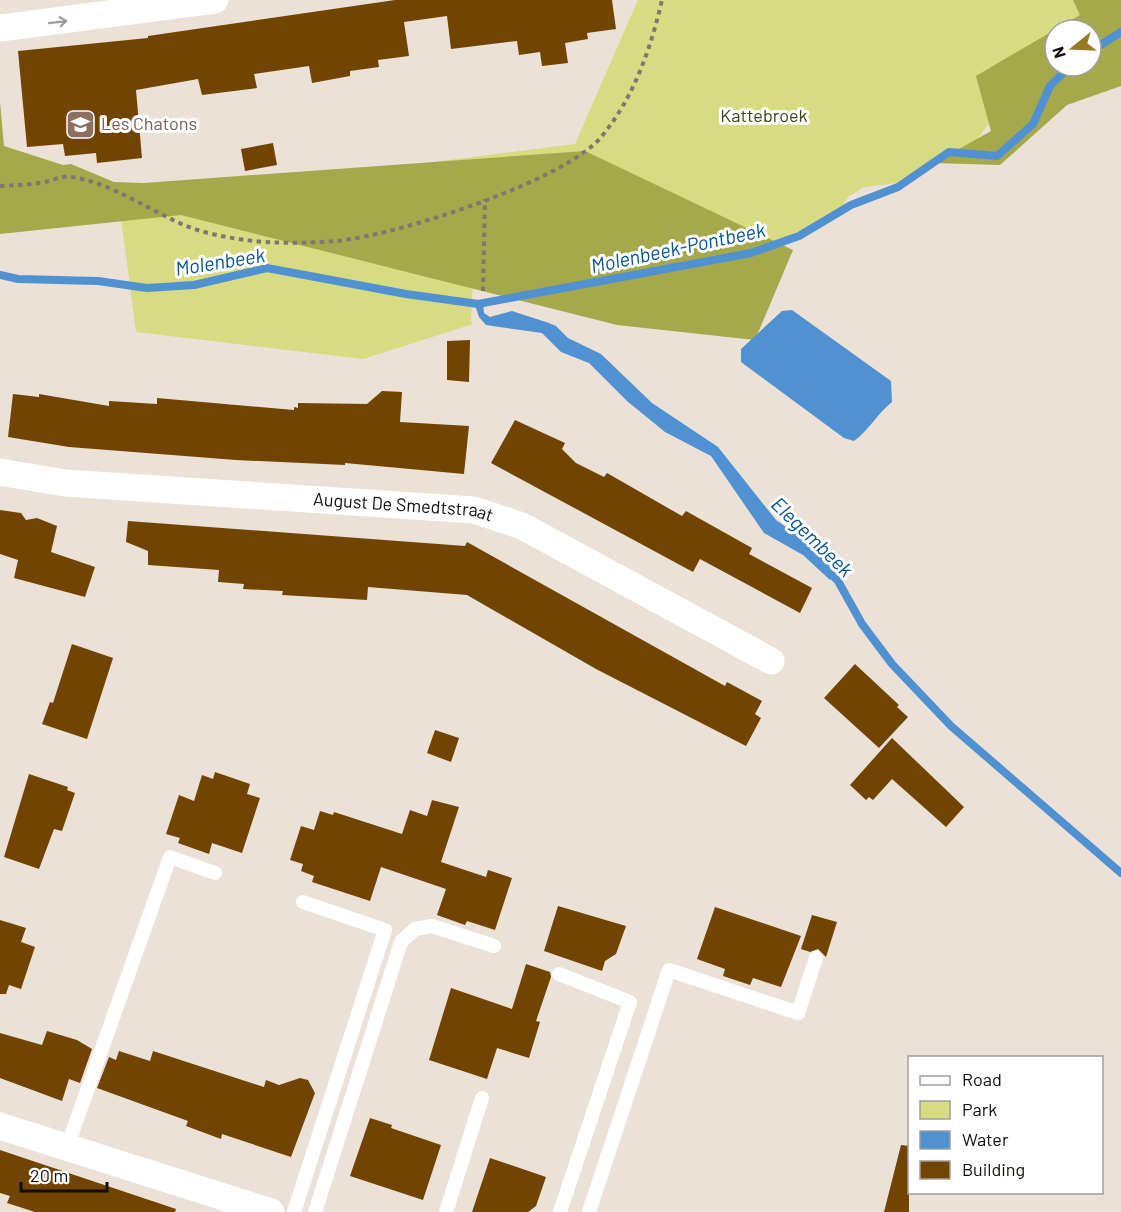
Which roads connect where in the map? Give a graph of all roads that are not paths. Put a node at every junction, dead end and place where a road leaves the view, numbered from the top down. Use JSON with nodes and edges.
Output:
{"nodes":[{"id":1,"x":215,"y":0,"type":"edge"},
{"id":2,"x":0,"y":28,"type":"edge"},
{"id":3,"x":0,"y":472,"type":"edge"},
{"id":4,"x":771,"y":661,"type":"dead end"},
{"id":5,"x":214,"y":873,"type":"dead end"},
{"id":6,"x":303,"y":902,"type":"dead end"},
{"id":7,"x":494,"y":946,"type":"dead end"},
{"id":8,"x":816,"y":958,"type":"dead end"},
{"id":9,"x":559,"y":974,"type":"dead end"},
{"id":10,"x":482,"y":1098,"type":"dead end"},
{"id":11,"x":0,"y":1125,"type":"edge"},
{"id":12,"x":67,"y":1146,"type":"junction"},
{"id":13,"x":271,"y":1212,"type":"edge"},
{"id":14,"x":294,"y":1212,"type":"edge"},
{"id":15,"x":315,"y":1212,"type":"edge"},
{"id":16,"x":446,"y":1212,"type":"edge"},
{"id":17,"x":561,"y":1212,"type":"edge"},
{"id":18,"x":589,"y":1212,"type":"edge"}],
"edges":[{"from":2,"to":1,"type":"street","one_way":true},
{"from":3,"to":4,"type":"street","name":"August De Smedtstraat"},
{"from":5,"to":12,"type":"lane"},
{"from":6,"to":14,"type":"lane"},
{"from":7,"to":15,"type":"lane"},
{"from":8,"to":18,"type":"lane"},
{"from":9,"to":17,"type":"lane"},
{"from":10,"to":16,"type":"lane"},
{"from":11,"to":12,"type":"street"},
{"from":12,"to":13,"type":"street"}]}
